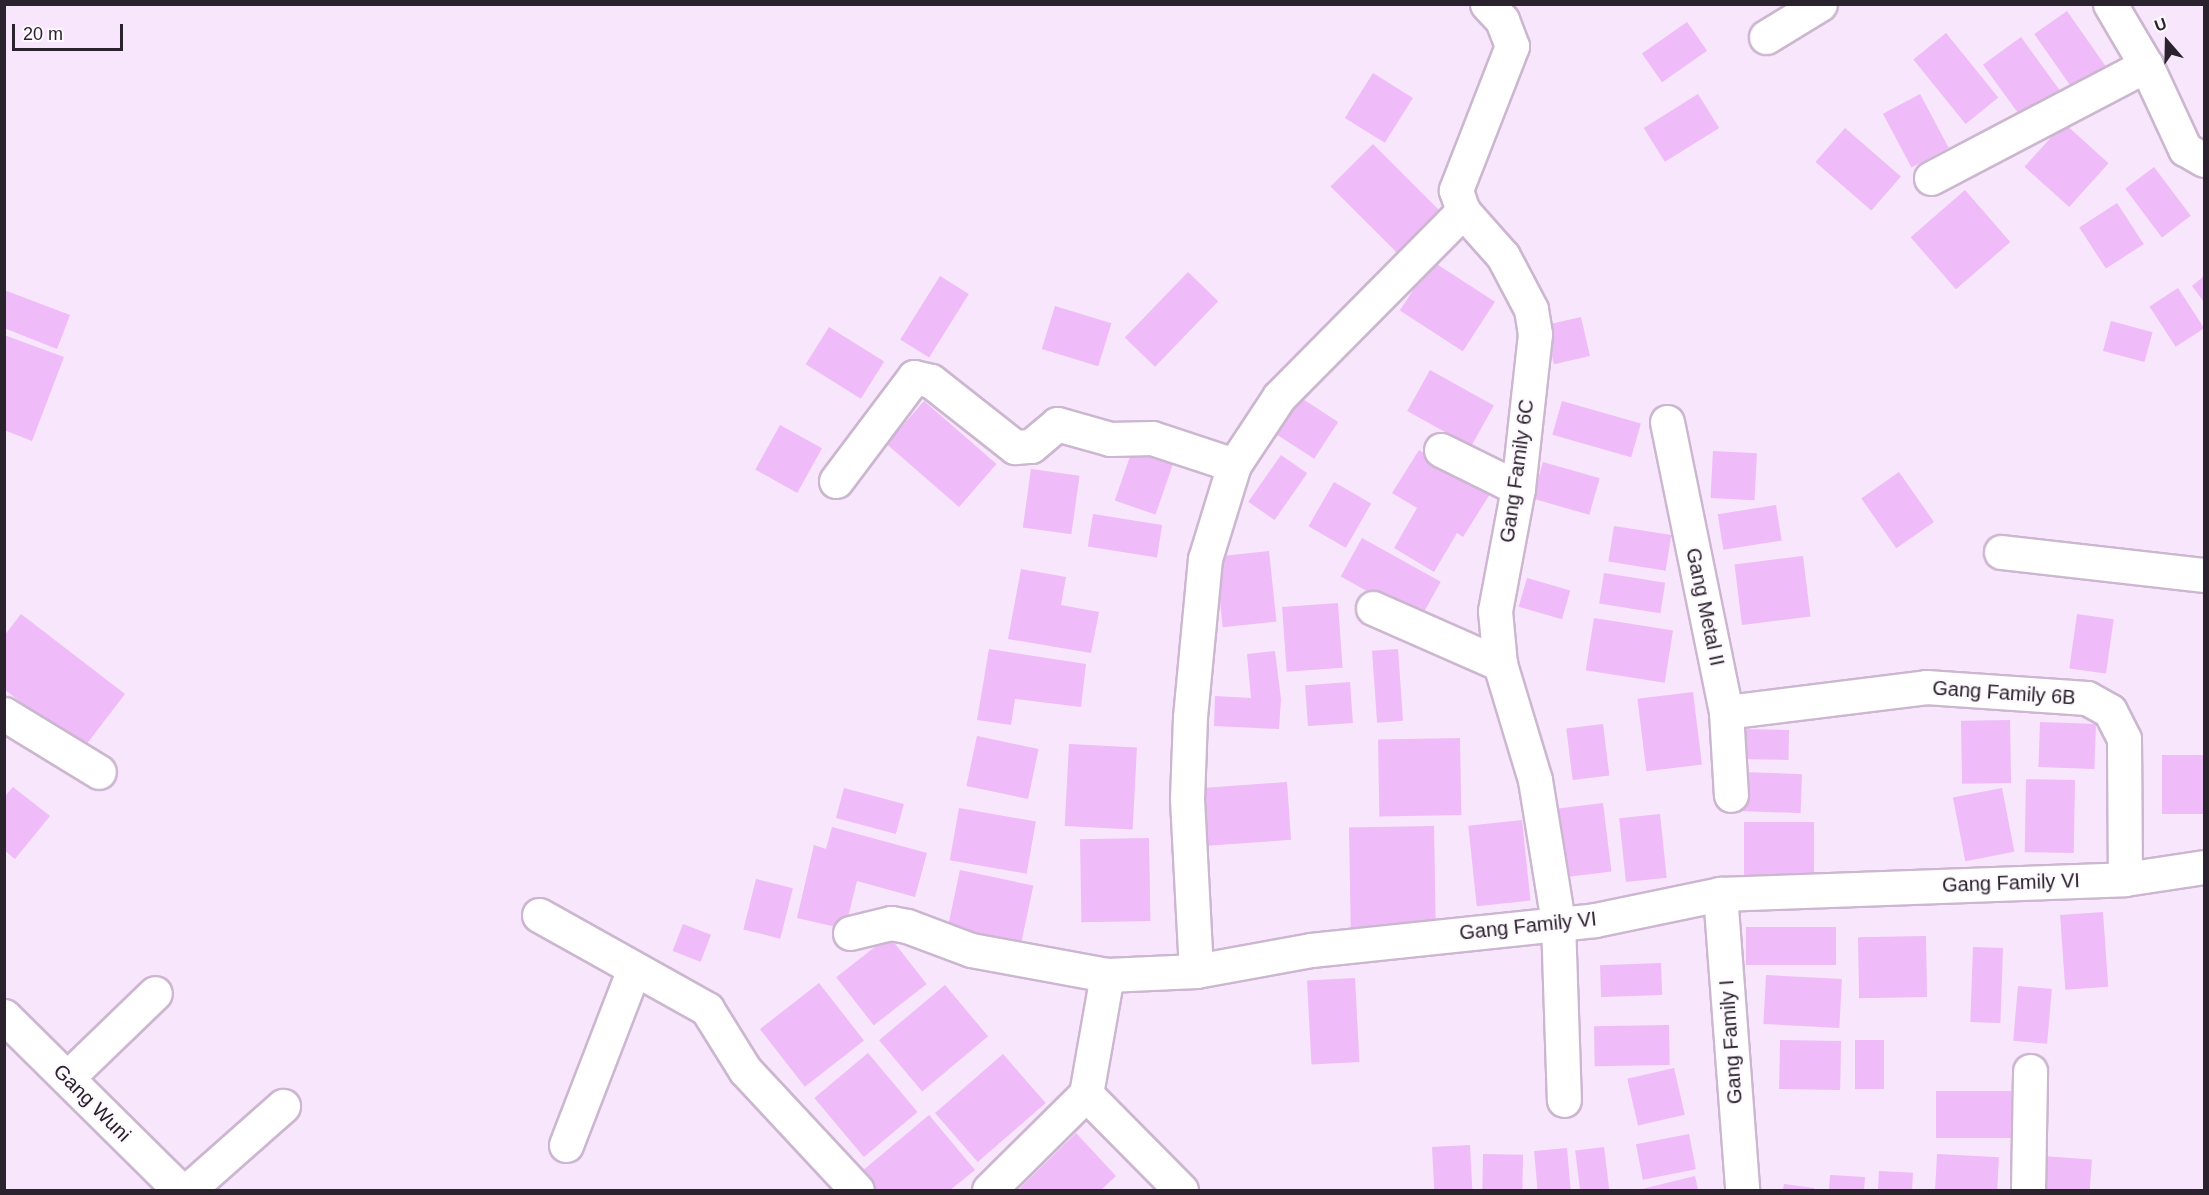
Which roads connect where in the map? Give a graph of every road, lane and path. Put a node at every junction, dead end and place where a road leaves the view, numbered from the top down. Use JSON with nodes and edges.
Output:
{"nodes":[{"id":1,"x":1487,"y":4,"type":"edge"},
{"id":2,"x":1821,"y":4,"type":"edge"},
{"id":3,"x":2110,"y":4,"type":"edge"},
{"id":4,"x":1766,"y":37,"type":"dead end"},
{"id":5,"x":2146,"y":65,"type":"junction"},
{"id":6,"x":2205,"y":160,"type":"edge"},
{"id":7,"x":1931,"y":178,"type":"dead end"},
{"id":8,"x":1463,"y":211,"type":"junction"},
{"id":9,"x":1666,"y":422,"type":"dead end"},
{"id":10,"x":1441,"y":450,"type":"dead end"},
{"id":11,"x":1234,"y":465,"type":"junction"},
{"id":12,"x":836,"y":480,"type":"dead end"},
{"id":13,"x":1518,"y":488,"type":"junction"},
{"id":14,"x":2001,"y":552,"type":"dead end"},
{"id":15,"x":2205,"y":575,"type":"edge"},
{"id":16,"x":1373,"y":608,"type":"dead end"},
{"id":17,"x":1500,"y":664,"type":"junction"},
{"id":18,"x":1726,"y":712,"type":"junction"},
{"id":19,"x":4,"y":714,"type":"edge"},
{"id":20,"x":99,"y":772,"type":"dead end"},
{"id":21,"x":1731,"y":795,"type":"dead end"},
{"id":22,"x":2205,"y":867,"type":"edge"},
{"id":23,"x":2125,"y":879,"type":"junction"},
{"id":24,"x":1720,"y":894,"type":"junction"},
{"id":25,"x":539,"y":915,"type":"dead end"},
{"id":26,"x":1558,"y":922,"type":"junction"},
{"id":27,"x":850,"y":933,"type":"dead end"},
{"id":28,"x":633,"y":970,"type":"junction"},
{"id":29,"x":1196,"y":971,"type":"junction"},
{"id":30,"x":1107,"y":975,"type":"junction"},
{"id":31,"x":155,"y":993,"type":"dead end"},
{"id":32,"x":4,"y":1016,"type":"edge"},
{"id":33,"x":2030,"y":1071,"type":"dead end"},
{"id":34,"x":67,"y":1078,"type":"junction"},
{"id":35,"x":1086,"y":1094,"type":"junction"},
{"id":36,"x":1564,"y":1100,"type":"dead end"},
{"id":37,"x":283,"y":1106,"type":"dead end"},
{"id":38,"x":566,"y":1145,"type":"dead end"},
{"id":39,"x":180,"y":1191,"type":"edge"},
{"id":40,"x":188,"y":1191,"type":"edge"},
{"id":41,"x":857,"y":1191,"type":"edge"},
{"id":42,"x":989,"y":1191,"type":"edge"},
{"id":43,"x":1181,"y":1191,"type":"edge"},
{"id":44,"x":1742,"y":1191,"type":"edge"},
{"id":45,"x":2028,"y":1191,"type":"edge"}],
"edges":[{"from":1,"to":8,"type":"street"},
{"from":2,"to":4,"type":"street"},
{"from":3,"to":5,"type":"street"},
{"from":5,"to":6,"type":"street"},
{"from":5,"to":7,"type":"street"},
{"from":8,"to":11,"type":"street"},
{"from":8,"to":13,"type":"street","name":"Gang Family 6C"},
{"from":9,"to":18,"type":"street","name":"Gang Metal II"},
{"from":10,"to":13,"type":"street"},
{"from":11,"to":12,"type":"street"},
{"from":11,"to":29,"type":"street"},
{"from":13,"to":17,"type":"street","name":"Gang Family 6C"},
{"from":14,"to":15,"type":"street"},
{"from":16,"to":17,"type":"street"},
{"from":17,"to":26,"type":"street","name":"Gang Family 6C"},
{"from":18,"to":21,"type":"street","name":"Gang Metal II"},
{"from":18,"to":23,"type":"street","name":"Gang Family 6B"},
{"from":19,"to":20,"type":"street"},
{"from":22,"to":23,"type":"street","name":"Gang Family VI"},
{"from":23,"to":24,"type":"street","name":"Gang Family VI"},
{"from":24,"to":26,"type":"street","name":"Gang Family VI"},
{"from":24,"to":44,"type":"street","name":"Gang Family I"},
{"from":25,"to":28,"type":"street"},
{"from":26,"to":29,"type":"street","name":"Gang Family VI"},
{"from":26,"to":36,"type":"street","name":"Gang Family 6C"},
{"from":27,"to":30,"type":"street","name":"Gang Family VI"},
{"from":28,"to":38,"type":"street"},
{"from":28,"to":41,"type":"street"},
{"from":29,"to":30,"type":"street","name":"Gang Family VI"},
{"from":30,"to":35,"type":"street"},
{"from":31,"to":34,"type":"street"},
{"from":32,"to":34,"type":"street","name":"Gang Wuni"},
{"from":33,"to":45,"type":"street"},
{"from":34,"to":39,"type":"street","name":"Gang Wuni"},
{"from":35,"to":42,"type":"street"},
{"from":35,"to":43,"type":"street"},
{"from":37,"to":40,"type":"street"}]}
